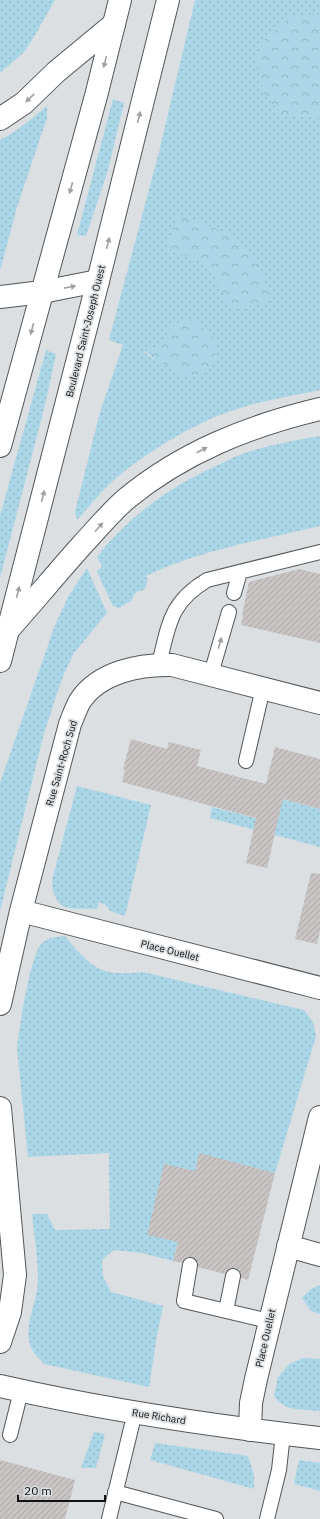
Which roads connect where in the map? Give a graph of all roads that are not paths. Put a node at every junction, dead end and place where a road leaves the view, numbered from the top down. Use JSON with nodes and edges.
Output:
{"nodes":[{"id":1,"x":120,"y":0,"type":"edge"},
{"id":2,"x":168,"y":0,"type":"edge"},
{"id":3,"x":114,"y":24,"type":"junction"},
{"id":4,"x":0,"y":118,"type":"edge"},
{"id":5,"x":98,"y":281,"type":"junction"},
{"id":6,"x":42,"y":292,"type":"junction"},
{"id":7,"x":0,"y":297,"type":"edge"},
{"id":8,"x":320,"y":409,"type":"edge"},
{"id":9,"x":0,"y":446,"type":"edge"},
{"id":10,"x":320,"y":552,"type":"edge"},
{"id":11,"x":240,"y":572,"type":"junction"},
{"id":12,"x":234,"y":593,"type":"dead end"},
{"id":13,"x":228,"y":612,"type":"dead end"},
{"id":14,"x":8,"y":630,"type":"junction"},
{"id":15,"x":0,"y":661,"type":"edge"},
{"id":16,"x":159,"y":664,"type":"junction"},
{"id":17,"x":211,"y":674,"type":"junction"},
{"id":18,"x":263,"y":688,"type":"junction"},
{"id":19,"x":320,"y":703,"type":"edge"},
{"id":20,"x":246,"y":761,"type":"dead end"},
{"id":21,"x":21,"y":910,"type":"junction"},
{"id":22,"x":320,"y":988,"type":"edge"},
{"id":23,"x":0,"y":1004,"type":"edge"},
{"id":24,"x":0,"y":1108,"type":"edge"},
{"id":25,"x":320,"y":1117,"type":"edge"},
{"id":26,"x":288,"y":1246,"type":"junction"},
{"id":27,"x":320,"y":1255,"type":"edge"},
{"id":28,"x":190,"y":1265,"type":"dead end"},
{"id":29,"x":233,"y":1276,"type":"dead end"},
{"id":30,"x":226,"y":1311,"type":"junction"},
{"id":31,"x":270,"y":1321,"type":"junction"},
{"id":32,"x":0,"y":1342,"type":"edge"},
{"id":33,"x":0,"y":1386,"type":"edge"},
{"id":34,"x":21,"y":1391,"type":"junction"},
{"id":35,"x":135,"y":1412,"type":"junction"},
{"id":36,"x":250,"y":1430,"type":"junction"},
{"id":37,"x":283,"y":1434,"type":"junction"},
{"id":38,"x":10,"y":1435,"type":"dead end"},
{"id":39,"x":320,"y":1438,"type":"edge"},
{"id":40,"x":115,"y":1492,"type":"junction"},
{"id":41,"x":109,"y":1519,"type":"edge"},
{"id":42,"x":216,"y":1519,"type":"edge"},
{"id":43,"x":267,"y":1519,"type":"edge"}],
"edges":[{"from":1,"to":3,"type":"main road"},
{"from":5,"to":2,"type":"main road","name":"Boulevard Saint-Joseph Ouest","one_way":true},
{"from":3,"to":4,"type":"main road","one_way":true},
{"from":3,"to":6,"type":"main road","one_way":true},
{"from":6,"to":5,"type":"main road","one_way":true},
{"from":14,"to":5,"type":"main road","name":"Boulevard Saint-Joseph Ouest","one_way":true},
{"from":6,"to":7,"type":"main road"},
{"from":6,"to":9,"type":"main road","one_way":true},
{"from":14,"to":8,"type":"main road","one_way":true},
{"from":10,"to":11,"type":"lane"},
{"from":11,"to":12,"type":"lane"},
{"from":11,"to":16,"type":"lane"},
{"from":17,"to":13,"type":"lane","one_way":true},
{"from":14,"to":15,"type":"main road","name":"Boulevard Saint-Joseph Ouest"},
{"from":16,"to":17,"type":"main road","name":"Rue Saint-Roch Sud"},
{"from":16,"to":21,"type":"main road","name":"Rue Saint-Roch Sud"},
{"from":17,"to":18,"type":"main road","name":"Rue Saint-Roch Sud"},
{"from":18,"to":19,"type":"main road","name":"Rue Saint-Roch Sud"},
{"from":18,"to":20,"type":"lane"},
{"from":21,"to":22,"type":"main road","name":"Place Ouellet"},
{"from":21,"to":23,"type":"main road","name":"Rue Saint-Roch Sud"},
{"from":24,"to":32,"type":"main road"},
{"from":25,"to":26,"type":"main road","name":"Place Ouellet"},
{"from":26,"to":27,"type":"main road"},
{"from":26,"to":31,"type":"main road","name":"Place Ouellet"},
{"from":28,"to":30,"type":"lane"},
{"from":29,"to":30,"type":"lane"},
{"from":30,"to":31,"type":"lane"},
{"from":31,"to":36,"type":"main road","name":"Place Ouellet"},
{"from":33,"to":34,"type":"main road","name":"Rue Richard"},
{"from":34,"to":35,"type":"main road","name":"Rue Richard"},
{"from":34,"to":38,"type":"lane"},
{"from":35,"to":36,"type":"main road","name":"Rue Richard"},
{"from":35,"to":40,"type":"lane"},
{"from":36,"to":37,"type":"main road","name":"Rue Richard"},
{"from":37,"to":39,"type":"main road","name":"Rue Richard"},
{"from":37,"to":43,"type":"lane"},
{"from":40,"to":41,"type":"lane"},
{"from":40,"to":42,"type":"lane"}]}
